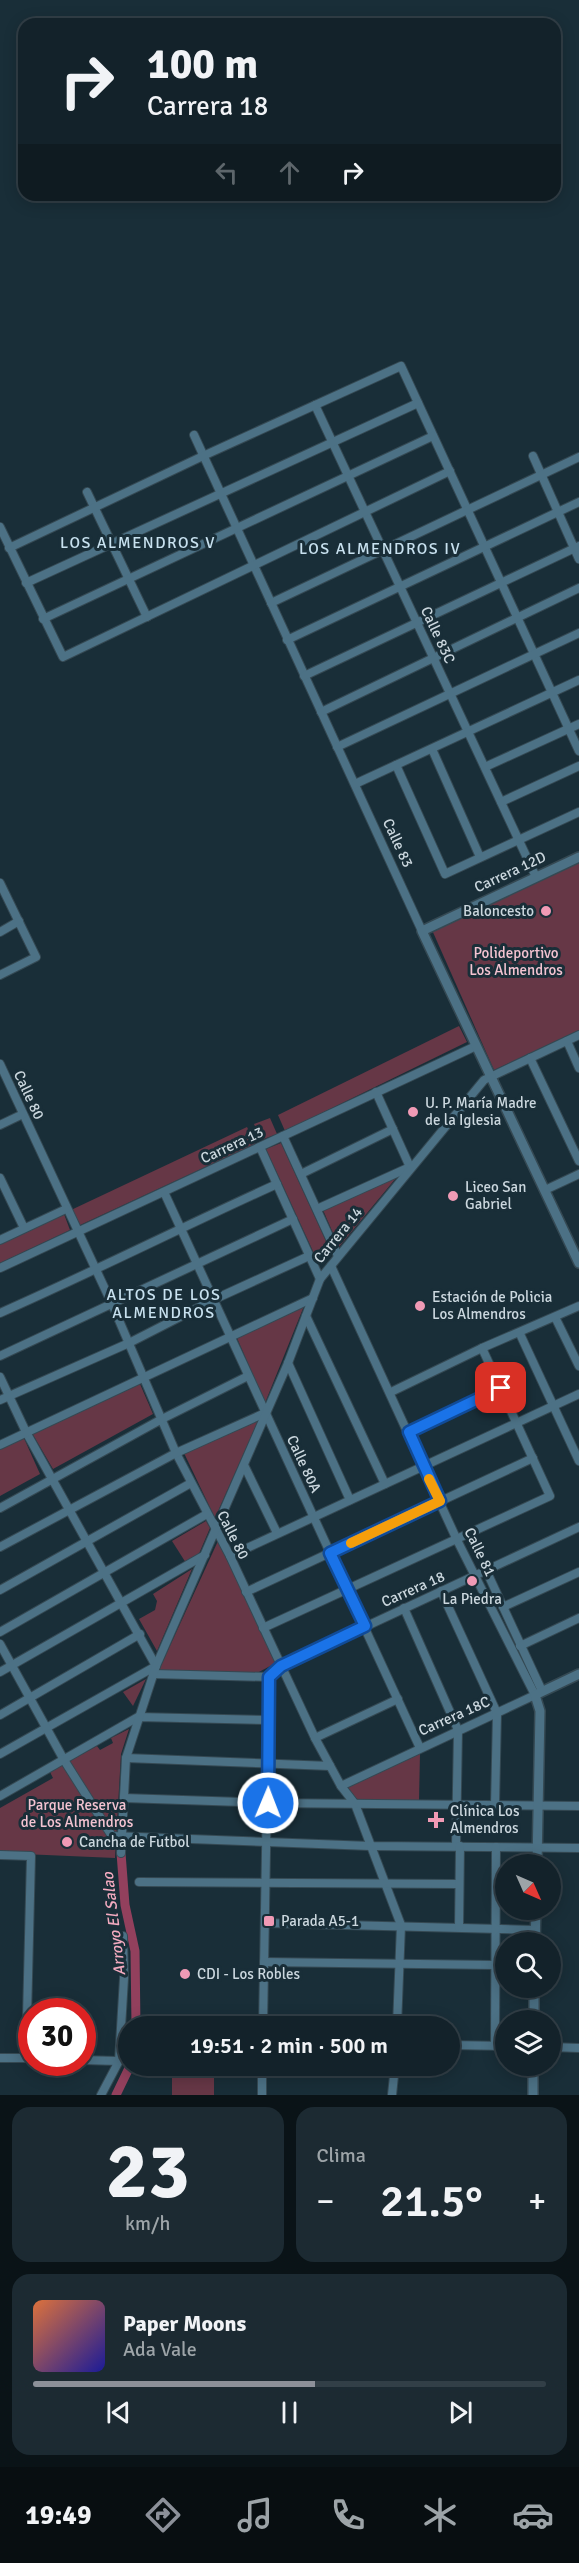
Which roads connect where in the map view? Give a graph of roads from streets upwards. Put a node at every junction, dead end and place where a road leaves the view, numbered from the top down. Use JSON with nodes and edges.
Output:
{"nodes":[{"id":1,"x":418,"y":403,"type":"junction"},
{"id":2,"x":315,"y":405,"type":"junction"},
{"id":3,"x":194,"y":435,"type":"dead end"},
{"id":4,"x":433,"y":436,"type":"junction"},
{"id":5,"x":332,"y":441,"type":"junction"},
{"id":6,"x":203,"y":456,"type":"junction"},
{"id":7,"x":533,"y":456,"type":"dead end"},
{"id":8,"x":579,"y":457,"type":"edge"},
{"id":9,"x":450,"y":471,"type":"junction"},
{"id":10,"x":542,"y":474,"type":"junction"},
{"id":11,"x":349,"y":476,"type":"junction"},
{"id":12,"x":87,"y":492,"type":"dead end"},
{"id":13,"x":220,"y":492,"type":"junction"},
{"id":14,"x":579,"y":502,"type":"edge"},
{"id":15,"x":95,"y":508,"type":"junction"},
{"id":16,"x":469,"y":510,"type":"junction"},
{"id":17,"x":366,"y":512,"type":"junction"},
{"id":18,"x":559,"y":512,"type":"junction"},
{"id":19,"x":0,"y":527,"type":"edge"},
{"id":20,"x":237,"y":528,"type":"junction"},
{"id":21,"x":112,"y":542,"type":"junction"},
{"id":22,"x":485,"y":547,"type":"junction"},
{"id":23,"x":576,"y":547,"type":"edge"},
{"id":24,"x":9,"y":548,"type":"junction"},
{"id":25,"x":384,"y":550,"type":"junction"},
{"id":26,"x":579,"y":559,"type":"edge"},
{"id":27,"x":254,"y":565,"type":"junction"},
{"id":28,"x":129,"y":580,"type":"junction"},
{"id":29,"x":26,"y":583,"type":"junction"},
{"id":30,"x":501,"y":583,"type":"junction"},
{"id":31,"x":400,"y":586,"type":"junction"},
{"id":32,"x":579,"y":588,"type":"edge"},
{"id":33,"x":271,"y":603,"type":"junction"},
{"id":34,"x":147,"y":617,"type":"junction"},
{"id":35,"x":43,"y":619,"type":"junction"},
{"id":36,"x":517,"y":619,"type":"junction"},
{"id":37,"x":417,"y":622,"type":"junction"},
{"id":38,"x":579,"y":633,"type":"edge"},
{"id":39,"x":287,"y":639,"type":"junction"},
{"id":40,"x":534,"y":655,"type":"junction"},
{"id":41,"x":434,"y":659,"type":"junction"},
{"id":42,"x":304,"y":675,"type":"junction"},
{"id":43,"x":579,"y":680,"type":"edge"},
{"id":44,"x":552,"y":693,"type":"junction"},
{"id":45,"x":450,"y":694,"type":"junction"},
{"id":46,"x":321,"y":712,"type":"junction"},
{"id":47,"x":579,"y":724,"type":"edge"},
{"id":48,"x":568,"y":729,"type":"junction"},
{"id":49,"x":468,"y":732,"type":"junction"},
{"id":50,"x":337,"y":747,"type":"junction"},
{"id":51,"x":432,"y":749,"type":"junction"},
{"id":52,"x":579,"y":751,"type":"edge"},
{"id":53,"x":396,"y":765,"type":"junction"},
{"id":54,"x":579,"y":766,"type":"edge"},
{"id":55,"x":485,"y":767,"type":"junction"},
{"id":56,"x":355,"y":784,"type":"junction"},
{"id":57,"x":501,"y":802,"type":"junction"},
{"id":58,"x":579,"y":812,"type":"edge"},
{"id":59,"x":519,"y":840,"type":"junction"},
{"id":60,"x":579,"y":856,"type":"edge"},
{"id":61,"x":480,"y":857,"type":"junction"},
{"id":62,"x":536,"y":877,"type":"junction"},
{"id":63,"x":0,"y":884,"type":"edge"},
{"id":64,"x":19,"y":921,"type":"junction"},
{"id":65,"x":422,"y":931,"type":"junction"},
{"id":66,"x":0,"y":932,"type":"edge"},
{"id":67,"x":0,"y":975,"type":"edge"},
{"id":68,"x":579,"y":1035,"type":"edge"},
{"id":69,"x":567,"y":1041,"type":"junction"},
{"id":70,"x":476,"y":1046,"type":"junction"},
{"id":71,"x":531,"y":1058,"type":"junction"},
{"id":72,"x":0,"y":1064,"type":"edge"},
{"id":73,"x":579,"y":1068,"type":"edge"},
{"id":74,"x":490,"y":1077,"type":"junction"},
{"id":75,"x":376,"y":1092,"type":"junction"},
{"id":76,"x":23,"y":1114,"type":"junction"},
{"id":77,"x":0,"y":1125,"type":"edge"},
{"id":78,"x":393,"y":1129,"type":"junction"},
{"id":79,"x":283,"y":1136,"type":"junction"},
{"id":80,"x":260,"y":1147,"type":"junction"},
{"id":81,"x":579,"y":1161,"type":"edge"},
{"id":82,"x":410,"y":1167,"type":"junction"},
{"id":83,"x":301,"y":1174,"type":"junction"},
{"id":84,"x":579,"y":1174,"type":"edge"},
{"id":85,"x":0,"y":1178,"type":"edge"},
{"id":86,"x":277,"y":1184,"type":"junction"},
{"id":87,"x":545,"y":1190,"type":"junction"},
{"id":88,"x":164,"y":1192,"type":"junction"},
{"id":89,"x":66,"y":1209,"type":"junction"},
{"id":90,"x":317,"y":1209,"type":"junction"},
{"id":91,"x":293,"y":1219,"type":"junction"},
{"id":92,"x":24,"y":1228,"type":"junction"},
{"id":93,"x":181,"y":1228,"type":"junction"},
{"id":94,"x":77,"y":1231,"type":"junction"},
{"id":95,"x":0,"y":1240,"type":"edge"},
{"id":96,"x":309,"y":1256,"type":"junction"},
{"id":97,"x":338,"y":1256,"type":"junction"},
{"id":98,"x":198,"y":1263,"type":"junction"},
{"id":99,"x":579,"y":1263,"type":"edge"},
{"id":100,"x":331,"y":1266,"type":"junction"},
{"id":101,"x":0,"y":1268,"type":"edge"},
{"id":102,"x":97,"y":1271,"type":"junction"},
{"id":103,"x":320,"y":1279,"type":"junction"},
{"id":104,"x":314,"y":1298,"type":"junction"},
{"id":105,"x":215,"y":1299,"type":"junction"},
{"id":106,"x":112,"y":1304,"type":"junction"},
{"id":107,"x":579,"y":1306,"type":"edge"},
{"id":108,"x":0,"y":1313,"type":"edge"},
{"id":109,"x":306,"y":1316,"type":"junction"},
{"id":110,"x":555,"y":1317,"type":"junction"},
{"id":111,"x":520,"y":1334,"type":"junction"},
{"id":112,"x":231,"y":1336,"type":"junction"},
{"id":113,"x":129,"y":1343,"type":"junction"},
{"id":114,"x":482,"y":1348,"type":"junction"},
{"id":115,"x":0,"y":1356,"type":"edge"},
{"id":116,"x":288,"y":1362,"type":"junction"},
{"id":117,"x":579,"y":1366,"type":"edge"},
{"id":118,"x":248,"y":1376,"type":"junction"},
{"id":119,"x":0,"y":1377,"type":"edge"},
{"id":120,"x":144,"y":1377,"type":"junction"},
{"id":121,"x":501,"y":1388,"type":"junction"},
{"id":122,"x":391,"y":1392,"type":"junction"},
{"id":123,"x":579,"y":1394,"type":"edge"},
{"id":124,"x":8,"y":1396,"type":"junction"},
{"id":125,"x":0,"y":1400,"type":"edge"},
{"id":126,"x":554,"y":1406,"type":"junction"},
{"id":127,"x":265,"y":1413,"type":"junction"},
{"id":128,"x":162,"y":1419,"type":"junction"},
{"id":129,"x":518,"y":1423,"type":"junction"},
{"id":130,"x":26,"y":1432,"type":"junction"},
{"id":131,"x":409,"y":1432,"type":"junction"},
{"id":132,"x":0,"y":1445,"type":"edge"},
{"id":133,"x":177,"y":1453,"type":"junction"},
{"id":134,"x":533,"y":1458,"type":"junction"},
{"id":135,"x":579,"y":1461,"type":"edge"},
{"id":136,"x":244,"y":1465,"type":"junction"},
{"id":137,"x":423,"y":1467,"type":"junction"},
{"id":138,"x":54,"y":1478,"type":"junction"},
{"id":139,"x":191,"y":1483,"type":"junction"},
{"id":140,"x":385,"y":1484,"type":"junction"},
{"id":141,"x":350,"y":1500,"type":"junction"},
{"id":142,"x":440,"y":1501,"type":"junction"},
{"id":143,"x":0,"y":1508,"type":"edge"},
{"id":144,"x":70,"y":1508,"type":"junction"},
{"id":145,"x":207,"y":1514,"type":"junction"},
{"id":146,"x":313,"y":1517,"type":"junction"},
{"id":147,"x":579,"y":1527,"type":"edge"},
{"id":148,"x":216,"y":1529,"type":"junction"},
{"id":149,"x":277,"y":1533,"type":"junction"},
{"id":150,"x":88,"y":1540,"type":"junction"},
{"id":151,"x":457,"y":1540,"type":"junction"},
{"id":152,"x":0,"y":1547,"type":"edge"},
{"id":153,"x":330,"y":1553,"type":"junction"},
{"id":154,"x":205,"y":1555,"type":"junction"},
{"id":155,"x":230,"y":1556,"type":"junction"},
{"id":156,"x":486,"y":1570,"type":"junction"},
{"id":157,"x":105,"y":1572,"type":"junction"},
{"id":158,"x":579,"y":1572,"type":"edge"},
{"id":159,"x":475,"y":1575,"type":"junction"},
{"id":160,"x":348,"y":1588,"type":"junction"},
{"id":161,"x":0,"y":1590,"type":"edge"},
{"id":162,"x":441,"y":1591,"type":"junction"},
{"id":163,"x":246,"y":1592,"type":"junction"},
{"id":164,"x":123,"y":1602,"type":"junction"},
{"id":165,"x":503,"y":1607,"type":"junction"},
{"id":166,"x":404,"y":1608,"type":"junction"},
{"id":167,"x":579,"y":1618,"type":"edge"},
{"id":168,"x":365,"y":1626,"type":"junction"},
{"id":169,"x":263,"y":1628,"type":"junction"},
{"id":170,"x":0,"y":1632,"type":"edge"},
{"id":171,"x":140,"y":1634,"type":"junction"},
{"id":172,"x":0,"y":1644,"type":"edge"},
{"id":173,"x":520,"y":1646,"type":"junction"},
{"id":174,"x":12,"y":1665,"type":"junction"},
{"id":175,"x":281,"y":1666,"type":"junction"},
{"id":176,"x":155,"y":1670,"type":"junction"},
{"id":177,"x":0,"y":1672,"type":"edge"},
{"id":178,"x":579,"y":1674,"type":"edge"},
{"id":179,"x":269,"y":1677,"type":"junction"},
{"id":180,"x":538,"y":1693,"type":"junction"},
{"id":181,"x":30,"y":1698,"type":"junction"},
{"id":182,"x":398,"y":1700,"type":"junction"},
{"id":183,"x":497,"y":1713,"type":"junction"},
{"id":184,"x":0,"y":1715,"type":"edge"},
{"id":185,"x":138,"y":1718,"type":"junction"},
{"id":186,"x":269,"y":1720,"type":"junction"},
{"id":187,"x":47,"y":1728,"type":"junction"},
{"id":188,"x":458,"y":1730,"type":"junction"},
{"id":189,"x":315,"y":1738,"type":"junction"},
{"id":190,"x":420,"y":1748,"type":"junction"},
{"id":191,"x":0,"y":1754,"type":"edge"},
{"id":192,"x":126,"y":1758,"type":"junction"},
{"id":193,"x":64,"y":1760,"type":"junction"},
{"id":194,"x":269,"y":1763,"type":"junction"},
{"id":195,"x":330,"y":1766,"type":"junction"},
{"id":196,"x":341,"y":1786,"type":"junction"},
{"id":197,"x":0,"y":1796,"type":"edge"},
{"id":198,"x":124,"y":1798,"type":"junction"},
{"id":199,"x":268,"y":1803,"type":"junction"},
{"id":200,"x":355,"y":1804,"type":"junction"},
{"id":201,"x":457,"y":1806,"type":"junction"},
{"id":202,"x":495,"y":1806,"type":"junction"},
{"id":203,"x":538,"y":1806,"type":"junction"},
{"id":204,"x":579,"y":1806,"type":"edge"},
{"id":205,"x":122,"y":1838,"type":"junction"},
{"id":206,"x":268,"y":1843,"type":"junction"},
{"id":207,"x":369,"y":1846,"type":"junction"},
{"id":208,"x":458,"y":1846,"type":"junction"},
{"id":209,"x":496,"y":1847,"type":"junction"},
{"id":210,"x":537,"y":1847,"type":"junction"},
{"id":211,"x":579,"y":1848,"type":"edge"},
{"id":212,"x":121,"y":1853,"type":"dead end"},
{"id":213,"x":537,"y":1854,"type":"edge"},
{"id":214,"x":0,"y":1855,"type":"edge"},
{"id":215,"x":140,"y":1882,"type":"dead end"},
{"id":216,"x":267,"y":1884,"type":"junction"},
{"id":217,"x":385,"y":1884,"type":"junction"},
{"id":218,"x":459,"y":1884,"type":"junction"},
{"id":219,"x":536,"y":1920,"type":"edge"},
{"id":220,"x":266,"y":1923,"type":"junction"},
{"id":221,"x":401,"y":1925,"type":"junction"},
{"id":222,"x":459,"y":1927,"type":"junction"},
{"id":223,"x":495,"y":1928,"type":"junction"},
{"id":224,"x":536,"y":1930,"type":"joint"},
{"id":225,"x":495,"y":1932,"type":"edge"},
{"id":226,"x":123,"y":1936,"type":"dead end"},
{"id":227,"x":264,"y":1962,"type":"junction"},
{"id":228,"x":400,"y":1964,"type":"junction"},
{"id":229,"x":495,"y":1965,"type":"edge"},
{"id":230,"x":30,"y":1998,"type":"edge"},
{"id":231,"x":122,"y":2016,"type":"edge"},
{"id":232,"x":263,"y":2016,"type":"edge"},
{"id":233,"x":397,"y":2016,"type":"edge"},
{"id":234,"x":460,"y":2045,"type":"edge"},
{"id":235,"x":495,"y":2046,"type":"edge"},
{"id":236,"x":561,"y":2047,"type":"edge"},
{"id":237,"x":579,"y":2048,"type":"edge"},
{"id":238,"x":0,"y":2058,"type":"edge"},
{"id":239,"x":18,"y":2058,"type":"edge"},
{"id":240,"x":96,"y":2060,"type":"edge"},
{"id":241,"x":118,"y":2061,"type":"edge"},
{"id":242,"x":118,"y":2063,"type":"edge"},
{"id":243,"x":262,"y":2076,"type":"edge"},
{"id":244,"x":393,"y":2076,"type":"edge"},
{"id":245,"x":533,"y":2076,"type":"edge"},
{"id":246,"x":101,"y":2095,"type":"edge"},
{"id":247,"x":262,"y":2095,"type":"edge"},
{"id":248,"x":392,"y":2095,"type":"edge"},
{"id":249,"x":533,"y":2095,"type":"edge"}],
"edges":[{"from":1,"to":2,"type":"street"},
{"from":1,"to":4,"type":"street"},
{"from":1,"to":5,"type":"street"},
{"from":2,"to":5,"type":"street","name":"Calle 83C"},
{"from":2,"to":6,"type":"street"},
{"from":3,"to":6,"type":"street","name":"Calle 83"},
{"from":4,"to":9,"type":"street"},
{"from":4,"to":11,"type":"street"},
{"from":5,"to":11,"type":"street","name":"Calle 83C"},
{"from":5,"to":13,"type":"street"},
{"from":6,"to":13,"type":"street","name":"Calle 83"},
{"from":6,"to":15,"type":"street"},
{"from":7,"to":10,"type":"street"},
{"from":8,"to":10,"type":"street"},
{"from":9,"to":16,"type":"street"},
{"from":9,"to":17,"type":"street"},
{"from":10,"to":16,"type":"street"},
{"from":10,"to":18,"type":"street"},
{"from":11,"to":17,"type":"street","name":"Calle 83C"},
{"from":11,"to":20,"type":"street"},
{"from":12,"to":15,"type":"street"},
{"from":13,"to":20,"type":"street","name":"Calle 83"},
{"from":13,"to":21,"type":"street"},
{"from":14,"to":18,"type":"street"},
{"from":15,"to":21,"type":"street"},
{"from":15,"to":24,"type":"street"},
{"from":16,"to":22,"type":"street"},
{"from":16,"to":25,"type":"street"},
{"from":17,"to":25,"type":"street","name":"Calle 83C"},
{"from":17,"to":27,"type":"street"},
{"from":18,"to":22,"type":"street"},
{"from":18,"to":23,"type":"street"},
{"from":19,"to":24,"type":"street"},
{"from":20,"to":27,"type":"street","name":"Calle 83"},
{"from":20,"to":28,"type":"street"},
{"from":21,"to":28,"type":"street"},
{"from":21,"to":29,"type":"street"},
{"from":22,"to":30,"type":"street"},
{"from":22,"to":31,"type":"street"},
{"from":23,"to":26,"type":"street"},
{"from":23,"to":30,"type":"street"},
{"from":24,"to":29,"type":"street"},
{"from":25,"to":31,"type":"street","name":"Calle 83C"},
{"from":25,"to":33,"type":"street"},
{"from":27,"to":33,"type":"street","name":"Calle 83"},
{"from":27,"to":34,"type":"street"},
{"from":28,"to":34,"type":"street"},
{"from":28,"to":35,"type":"street"},
{"from":29,"to":35,"type":"street"},
{"from":30,"to":36,"type":"street"},
{"from":30,"to":37,"type":"street"},
{"from":31,"to":37,"type":"street","name":"Calle 83C"},
{"from":31,"to":39,"type":"street"},
{"from":32,"to":36,"type":"street"},
{"from":33,"to":39,"type":"street","name":"Calle 83"},
{"from":34,"to":35,"type":"street"},
{"from":36,"to":40,"type":"street"},
{"from":36,"to":41,"type":"street"},
{"from":37,"to":41,"type":"street","name":"Calle 83C"},
{"from":37,"to":42,"type":"street"},
{"from":38,"to":40,"type":"street"},
{"from":39,"to":42,"type":"street","name":"Calle 83"},
{"from":40,"to":44,"type":"street"},
{"from":40,"to":45,"type":"street"},
{"from":41,"to":45,"type":"street","name":"Calle 83C"},
{"from":41,"to":46,"type":"street"},
{"from":42,"to":46,"type":"street","name":"Calle 83"},
{"from":43,"to":44,"type":"street"},
{"from":44,"to":48,"type":"street"},
{"from":44,"to":49,"type":"street"},
{"from":45,"to":49,"type":"street","name":"Calle 83C"},
{"from":45,"to":50,"type":"street"},
{"from":46,"to":50,"type":"street","name":"Calle 83"},
{"from":47,"to":48,"type":"street"},
{"from":48,"to":52,"type":"street"},
{"from":48,"to":55,"type":"street"},
{"from":49,"to":51,"type":"street"},
{"from":49,"to":55,"type":"street","name":"Calle 83C"},
{"from":50,"to":56,"type":"street","name":"Calle 83"},
{"from":51,"to":53,"type":"street"},
{"from":51,"to":61,"type":"street"},
{"from":53,"to":56,"type":"street"},
{"from":53,"to":61,"type":"street"},
{"from":54,"to":57,"type":"street"},
{"from":55,"to":57,"type":"street","name":"Calle 83C"},
{"from":56,"to":65,"type":"street","name":"Calle 83"},
{"from":57,"to":59,"type":"street","name":"Calle 83C"},
{"from":58,"to":59,"type":"street"},
{"from":59,"to":61,"type":"street"},
{"from":59,"to":62,"type":"street","name":"Calle 83C"},
{"from":60,"to":62,"type":"street","name":"Carrera 12D"},
{"from":62,"to":65,"type":"street","name":"Carrera 12D"},
{"from":63,"to":64,"type":"street"},
{"from":64,"to":66,"type":"street"},
{"from":64,"to":67,"type":"street"},
{"from":65,"to":70,"type":"street","name":"Calle 83"},
{"from":68,"to":69,"type":"street","name":"Carrera 14"},
{"from":69,"to":71,"type":"street","name":"Carrera 14"},
{"from":69,"to":73,"type":"street"},
{"from":70,"to":74,"type":"street","name":"Calle 83"},
{"from":70,"to":75,"type":"street","name":"Carrera 13"},
{"from":71,"to":74,"type":"street","name":"Carrera 14"},
{"from":71,"to":81,"type":"street"},
{"from":72,"to":76,"type":"street","name":"Calle 80"},
{"from":74,"to":82,"type":"street","name":"Carrera 14"},
{"from":74,"to":87,"type":"street","name":"Calle 83"},
{"from":75,"to":78,"type":"street"},
{"from":75,"to":79,"type":"street","name":"Carrera 13"},
{"from":76,"to":77,"type":"street"},
{"from":76,"to":89,"type":"street","name":"Calle 80"},
{"from":78,"to":82,"type":"street"},
{"from":78,"to":83,"type":"street"},
{"from":79,"to":80,"type":"street","name":"Carrera 13"},
{"from":79,"to":83,"type":"street"},
{"from":80,"to":86,"type":"street"},
{"from":80,"to":88,"type":"street","name":"Carrera 13"},
{"from":82,"to":90,"type":"street"},
{"from":82,"to":97,"type":"street","name":"Carrera 14"},
{"from":83,"to":90,"type":"street"},
{"from":84,"to":87,"type":"street"},
{"from":85,"to":92,"type":"street"},
{"from":86,"to":91,"type":"street"},
{"from":86,"to":93,"type":"street"},
{"from":87,"to":99,"type":"street","name":"Calle 83"},
{"from":88,"to":93,"type":"street","name":"Calle 80A"},
{"from":88,"to":94,"type":"street","name":"Carrera 13"},
{"from":89,"to":92,"type":"street"},
{"from":89,"to":94,"type":"street","name":"Calle 80"},
{"from":90,"to":97,"type":"street"},
{"from":91,"to":96,"type":"street"},
{"from":91,"to":98,"type":"street"},
{"from":92,"to":95,"type":"street"},
{"from":93,"to":98,"type":"street","name":"Calle 80A"},
{"from":93,"to":102,"type":"street"},
{"from":94,"to":101,"type":"street","name":"Carrera 13"},
{"from":94,"to":102,"type":"street","name":"Calle 80"},
{"from":96,"to":103,"type":"street"},
{"from":96,"to":105,"type":"street"},
{"from":97,"to":100,"type":"street","name":"Carrera 14"},
{"from":98,"to":105,"type":"street","name":"Calle 80A"},
{"from":98,"to":106,"type":"street"},
{"from":100,"to":103,"type":"street","name":"Carrera 14"},
{"from":100,"to":122,"type":"street","name":"Calle 81"},
{"from":102,"to":106,"type":"street","name":"Calle 80"},
{"from":102,"to":108,"type":"street"},
{"from":103,"to":104,"type":"street","name":"Carrera 14"},
{"from":104,"to":109,"type":"street","name":"Carrera 14"},
{"from":104,"to":112,"type":"street"},
{"from":105,"to":112,"type":"street","name":"Calle 80A"},
{"from":105,"to":113,"type":"street"},
{"from":106,"to":113,"type":"street","name":"Calle 80"},
{"from":106,"to":115,"type":"street"},
{"from":107,"to":110,"type":"street"},
{"from":109,"to":116,"type":"street","name":"Carrera 14"},
{"from":109,"to":140,"type":"street"},
{"from":110,"to":111,"type":"street"},
{"from":110,"to":117,"type":"street"},
{"from":111,"to":114,"type":"street"},
{"from":111,"to":126,"type":"street"},
{"from":112,"to":118,"type":"street","name":"Calle 80A"},
{"from":112,"to":120,"type":"street"},
{"from":113,"to":120,"type":"street","name":"Calle 80"},
{"from":113,"to":124,"type":"street"},
{"from":114,"to":121,"type":"street"},
{"from":114,"to":122,"type":"street"},
{"from":116,"to":127,"type":"street","name":"Carrera 14"},
{"from":116,"to":141,"type":"street"},
{"from":118,"to":127,"type":"street","name":"Calle 80A"},
{"from":118,"to":128,"type":"street"},
{"from":119,"to":124,"type":"street"},
{"from":120,"to":128,"type":"street","name":"Calle 80"},
{"from":120,"to":130,"type":"street"},
{"from":121,"to":129,"type":"street"},
{"from":121,"to":131,"type":"street"},
{"from":122,"to":131,"type":"street","name":"Calle 81"},
{"from":123,"to":126,"type":"street"},
{"from":124,"to":125,"type":"street"},
{"from":124,"to":130,"type":"street"},
{"from":126,"to":129,"type":"street"},
{"from":126,"to":135,"type":"street"},
{"from":127,"to":133,"type":"street"},
{"from":127,"to":136,"type":"street","name":"Carrera 14"},
{"from":127,"to":146,"type":"street","name":"Calle 80A"},
{"from":128,"to":133,"type":"street","name":"Calle 80"},
{"from":128,"to":138,"type":"street"},
{"from":129,"to":134,"type":"street"},
{"from":129,"to":137,"type":"street"},
{"from":130,"to":132,"type":"street"},
{"from":130,"to":138,"type":"street"},
{"from":131,"to":137,"type":"street","name":"Calle 81"},
{"from":133,"to":139,"type":"street","name":"Calle 80"},
{"from":133,"to":144,"type":"street"},
{"from":134,"to":142,"type":"street"},
{"from":134,"to":151,"type":"street"},
{"from":136,"to":148,"type":"street","name":"Carrera 14"},
{"from":136,"to":149,"type":"street"},
{"from":137,"to":140,"type":"street"},
{"from":137,"to":142,"type":"street","name":"Calle 81"},
{"from":138,"to":143,"type":"street"},
{"from":138,"to":144,"type":"street"},
{"from":139,"to":145,"type":"street","name":"Calle 80"},
{"from":139,"to":150,"type":"street"},
{"from":140,"to":141,"type":"street"},
{"from":141,"to":146,"type":"street"},
{"from":142,"to":151,"type":"street","name":"Calle 81"},
{"from":142,"to":153,"type":"street"},
{"from":144,"to":150,"type":"street"},
{"from":144,"to":152,"type":"street"},
{"from":145,"to":148,"type":"street","name":"Calle 80"},
{"from":145,"to":157,"type":"street"},
{"from":146,"to":149,"type":"street"},
{"from":146,"to":153,"type":"street","name":"Calle 80A"},
{"from":147,"to":156,"type":"street","name":"Carrera 18"},
{"from":148,"to":154,"type":"street","name":"Carrera 14"},
{"from":148,"to":155,"type":"street","name":"Calle 80"},
{"from":149,"to":155,"type":"street"},
{"from":150,"to":157,"type":"street"},
{"from":150,"to":161,"type":"street"},
{"from":151,"to":159,"type":"street","name":"Calle 81"},
{"from":151,"to":160,"type":"street"},
{"from":153,"to":160,"type":"street","name":"Calle 80A"},
{"from":153,"to":163,"type":"street"},
{"from":154,"to":164,"type":"street"},
{"from":154,"to":176,"type":"street","name":"Carrera 14"},
{"from":155,"to":163,"type":"street","name":"Calle 80"},
{"from":156,"to":159,"type":"street","name":"Carrera 18"},
{"from":156,"to":165,"type":"street","name":"Calle 81"},
{"from":157,"to":164,"type":"street"},
{"from":157,"to":170,"type":"street"},
{"from":158,"to":165,"type":"street"},
{"from":159,"to":162,"type":"street","name":"Carrera 18"},
{"from":159,"to":180,"type":"street","name":"Calle 81"},
{"from":160,"to":168,"type":"street","name":"Calle 80A"},
{"from":160,"to":169,"type":"street"},
{"from":162,"to":166,"type":"street","name":"Carrera 18"},
{"from":162,"to":183,"type":"street"},
{"from":163,"to":169,"type":"street","name":"Calle 80"},
{"from":164,"to":171,"type":"street"},
{"from":164,"to":174,"type":"street"},
{"from":165,"to":173,"type":"street","name":"Calle 81"},
{"from":166,"to":168,"type":"street","name":"Carrera 18"},
{"from":166,"to":188,"type":"street"},
{"from":167,"to":173,"type":"street"},
{"from":168,"to":175,"type":"street","name":"Carrera 18"},
{"from":168,"to":182,"type":"street","name":"Calle 80A"},
{"from":169,"to":175,"type":"street","name":"Calle 80"},
{"from":171,"to":176,"type":"street"},
{"from":171,"to":181,"type":"street"},
{"from":172,"to":174,"type":"street"},
{"from":173,"to":180,"type":"street","name":"Calle 81"},
{"from":174,"to":177,"type":"street"},
{"from":174,"to":181,"type":"street"},
{"from":175,"to":179,"type":"street","name":"Carrera 18"},
{"from":175,"to":189,"type":"street","name":"Calle 80"},
{"from":176,"to":179,"type":"street"},
{"from":176,"to":185,"type":"street","name":"Carrera 14"},
{"from":176,"to":187,"type":"street"},
{"from":178,"to":180,"type":"street","name":"Carrera 18C"},
{"from":179,"to":186,"type":"street"},
{"from":180,"to":183,"type":"street","name":"Carrera 18C"},
{"from":180,"to":203,"type":"street","name":"Calle 81"},
{"from":181,"to":184,"type":"street"},
{"from":181,"to":187,"type":"street"},
{"from":182,"to":189,"type":"street"},
{"from":182,"to":190,"type":"street","name":"Calle 80A"},
{"from":183,"to":188,"type":"street","name":"Carrera 18C"},
{"from":183,"to":202,"type":"street"},
{"from":185,"to":186,"type":"street"},
{"from":185,"to":192,"type":"street","name":"Carrera 14"},
{"from":185,"to":193,"type":"street"},
{"from":186,"to":194,"type":"street"},
{"from":187,"to":191,"type":"street"},
{"from":187,"to":193,"type":"street"},
{"from":188,"to":190,"type":"street","name":"Carrera 18C"},
{"from":188,"to":201,"type":"street"},
{"from":189,"to":195,"type":"street","name":"Calle 80"},
{"from":190,"to":196,"type":"street","name":"Carrera 18C"},
{"from":192,"to":194,"type":"street"},
{"from":192,"to":198,"type":"street","name":"Carrera 14"},
{"from":193,"to":197,"type":"street"},
{"from":193,"to":205,"type":"street"},
{"from":194,"to":195,"type":"street"},
{"from":194,"to":199,"type":"street"},
{"from":195,"to":196,"type":"street","name":"Calle 80"},
{"from":196,"to":200,"type":"street","name":"Calle 80"},
{"from":198,"to":199,"type":"street"},
{"from":198,"to":205,"type":"street","name":"Carrera 14"},
{"from":199,"to":200,"type":"street"},
{"from":199,"to":206,"type":"street"},
{"from":200,"to":201,"type":"street"},
{"from":200,"to":207,"type":"street","name":"Calle 80"},
{"from":201,"to":202,"type":"street"},
{"from":201,"to":208,"type":"street"},
{"from":202,"to":203,"type":"street"},
{"from":203,"to":204,"type":"street"},
{"from":203,"to":210,"type":"street","name":"Calle 81"},
{"from":205,"to":206,"type":"street"},
{"from":205,"to":212,"type":"street","name":"Carrera 14"},
{"from":206,"to":207,"type":"street"},
{"from":206,"to":216,"type":"street"},
{"from":207,"to":208,"type":"street"},
{"from":207,"to":217,"type":"street","name":"Calle 80"},
{"from":208,"to":209,"type":"street"},
{"from":208,"to":218,"type":"street"},
{"from":209,"to":210,"type":"street"},
{"from":209,"to":223,"type":"street"},
{"from":210,"to":211,"type":"street"},
{"from":210,"to":213,"type":"street","name":"Calle 81"},
{"from":214,"to":230,"type":"street"},
{"from":215,"to":216,"type":"street"},
{"from":216,"to":217,"type":"street"},
{"from":216,"to":220,"type":"street"},
{"from":217,"to":218,"type":"street"},
{"from":217,"to":221,"type":"street","name":"Calle 80"},
{"from":218,"to":222,"type":"street"},
{"from":219,"to":224,"type":"street"},
{"from":220,"to":221,"type":"street"},
{"from":220,"to":227,"type":"street"},
{"from":221,"to":222,"type":"street"},
{"from":221,"to":228,"type":"street","name":"Calle 80"},
{"from":222,"to":223,"type":"street"},
{"from":223,"to":224,"type":"street"},
{"from":223,"to":225,"type":"street"},
{"from":226,"to":231,"type":"street"},
{"from":227,"to":228,"type":"street"},
{"from":227,"to":232,"type":"street"},
{"from":228,"to":229,"type":"street"},
{"from":228,"to":233,"type":"street","name":"Calle 80"},
{"from":234,"to":235,"type":"street"},
{"from":236,"to":237,"type":"street"},
{"from":238,"to":239,"type":"street"},
{"from":240,"to":241,"type":"street"},
{"from":242,"to":246,"type":"street"},
{"from":243,"to":247,"type":"street"},
{"from":244,"to":248,"type":"street"},
{"from":245,"to":249,"type":"street"}]}
